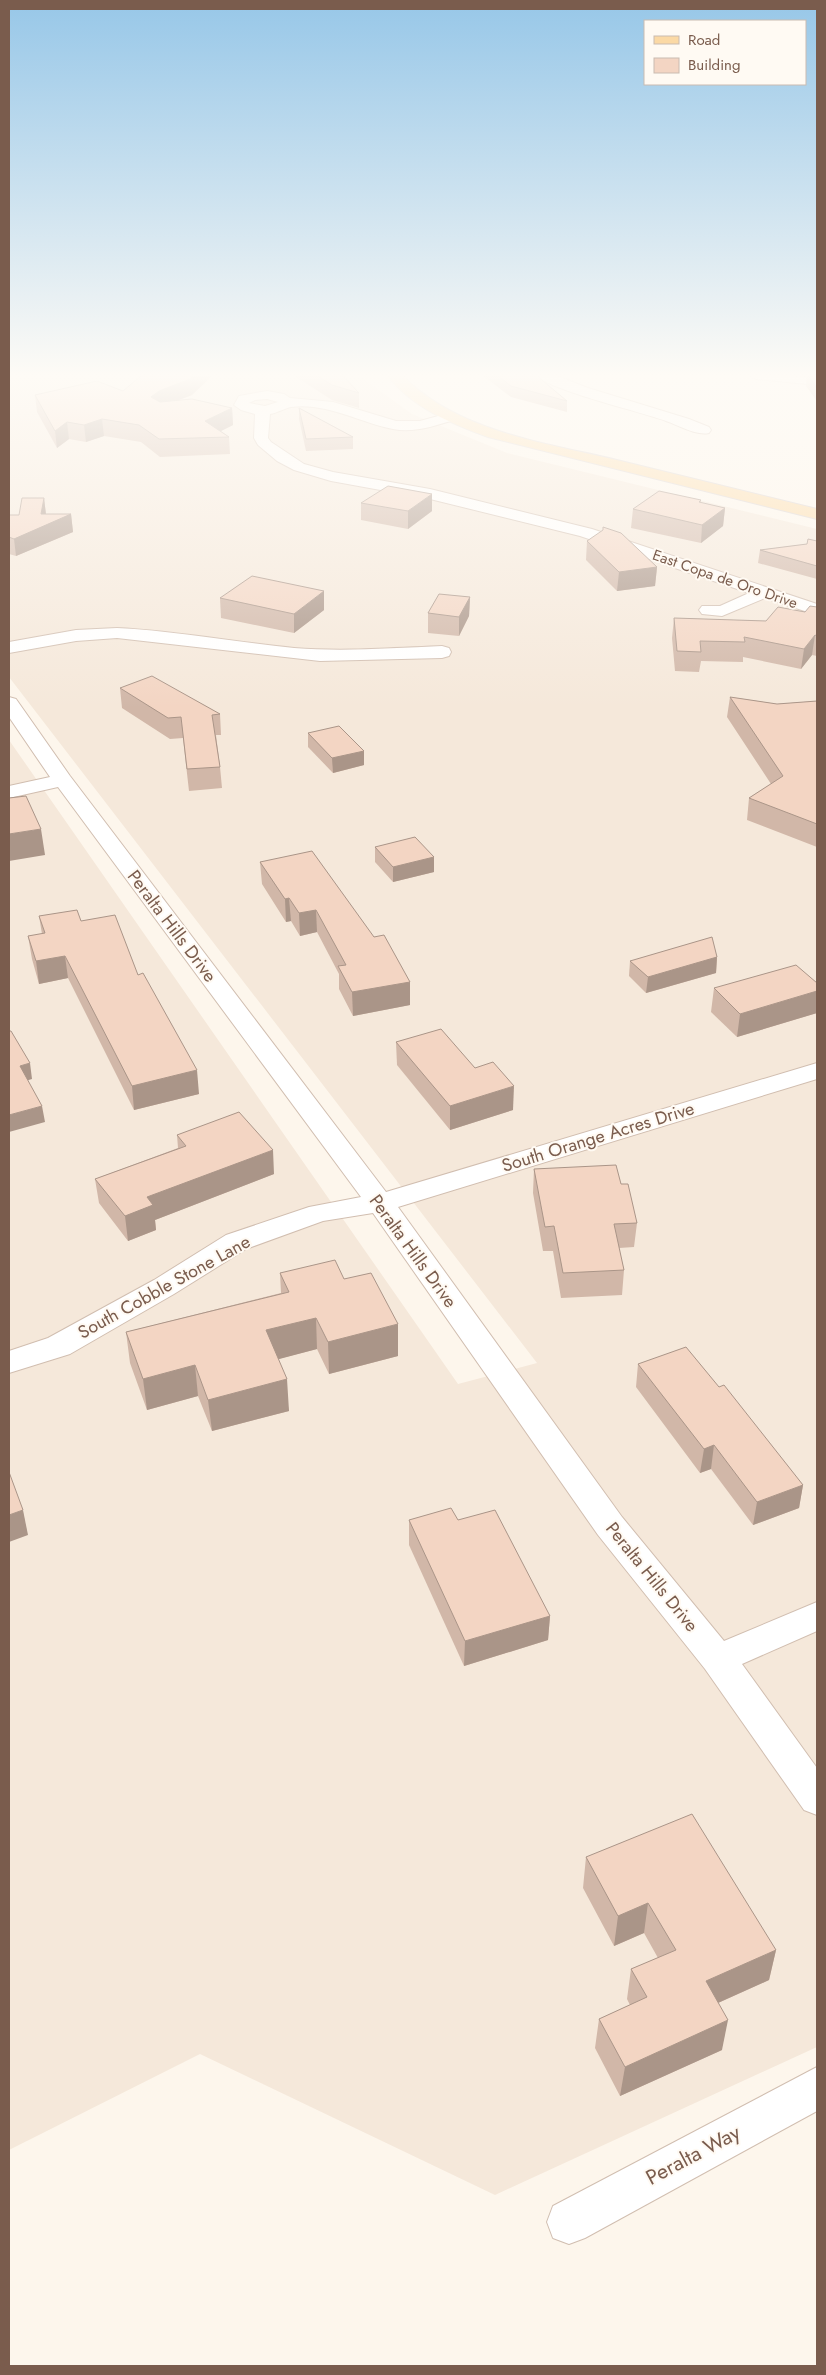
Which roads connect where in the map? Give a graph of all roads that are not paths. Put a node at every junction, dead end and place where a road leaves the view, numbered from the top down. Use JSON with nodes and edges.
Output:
{"nodes":[{"id":1,"x":386,"y":486,"type":"edge"},
{"id":2,"x":702,"y":486,"type":"edge"},
{"id":3,"x":817,"y":514,"type":"edge"},
{"id":4,"x":763,"y":593,"type":"junction"},
{"id":5,"x":708,"y":610,"type":"dead end"},
{"id":6,"x":817,"y":610,"type":"edge"},
{"id":7,"x":9,"y":648,"type":"edge"},
{"id":8,"x":442,"y":652,"type":"dead end"},
{"id":9,"x":9,"y":704,"type":"edge"},
{"id":10,"x":63,"y":780,"type":"junction"},
{"id":11,"x":9,"y":792,"type":"edge"},
{"id":12,"x":817,"y":1071,"type":"edge"},
{"id":13,"x":378,"y":1203,"type":"junction"},
{"id":14,"x":9,"y":1362,"type":"edge"},
{"id":15,"x":817,"y":1616,"type":"edge"},
{"id":16,"x":718,"y":1659,"type":"junction"},
{"id":17,"x":817,"y":1798,"type":"edge"},
{"id":18,"x":817,"y":2088,"type":"edge"},
{"id":19,"x":569,"y":2222,"type":"dead end"}],
"edges":[{"from":1,"to":4,"type":"street","name":"East Copa de Oro Drive"},
{"from":2,"to":3,"type":"main road"},
{"from":4,"to":5,"type":"street"},
{"from":4,"to":6,"type":"street","name":"East Copa de Oro Drive"},
{"from":7,"to":8,"type":"street"},
{"from":9,"to":10,"type":"street","name":"Peralta Hills Drive"},
{"from":10,"to":11,"type":"street"},
{"from":10,"to":13,"type":"street","name":"Peralta Hills Drive"},
{"from":12,"to":13,"type":"street","name":"South Orange Acres Drive"},
{"from":13,"to":14,"type":"street","name":"South Cobble Stone Lane"},
{"from":13,"to":16,"type":"street","name":"Peralta Hills Drive"},
{"from":15,"to":16,"type":"street"},
{"from":16,"to":17,"type":"street","name":"Peralta Hills Drive"},
{"from":18,"to":19,"type":"street","name":"Peralta Way"}]}
